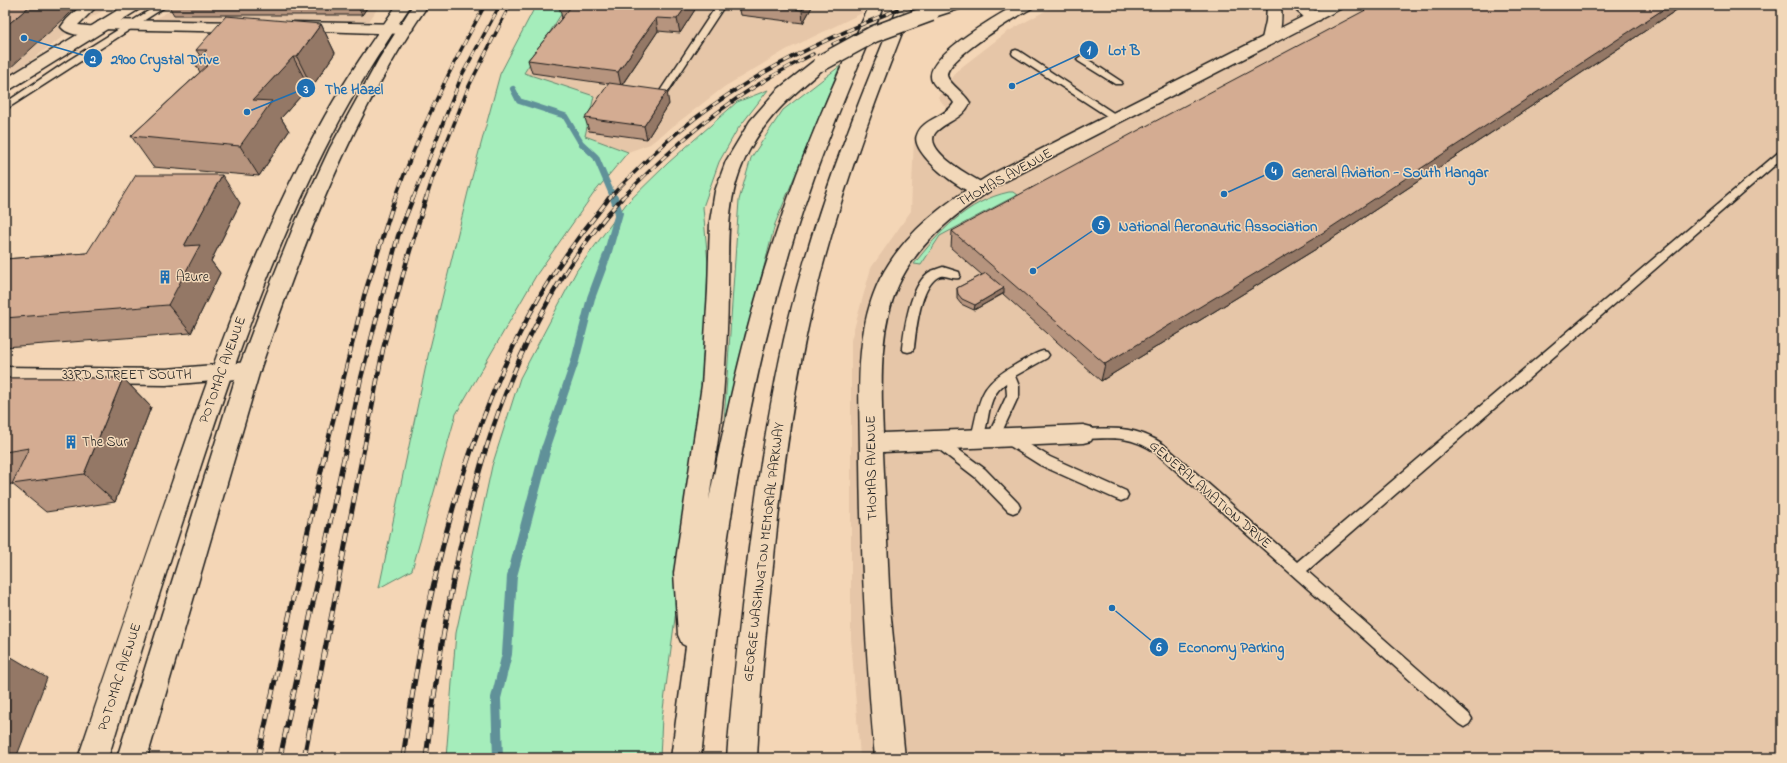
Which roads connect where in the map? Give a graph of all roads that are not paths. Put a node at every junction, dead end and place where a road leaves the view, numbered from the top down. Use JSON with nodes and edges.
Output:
{"nodes":[{"id":1,"x":91,"y":5,"type":"edge"},
{"id":2,"x":136,"y":5,"type":"edge"},
{"id":3,"x":164,"y":5,"type":"edge"},
{"id":4,"x":404,"y":5,"type":"edge"},
{"id":5,"x":421,"y":5,"type":"edge"},
{"id":6,"x":720,"y":5,"type":"edge"},
{"id":7,"x":877,"y":5,"type":"edge"},
{"id":8,"x":906,"y":5,"type":"edge"},
{"id":9,"x":957,"y":5,"type":"edge"},
{"id":10,"x":1027,"y":5,"type":"edge"},
{"id":11,"x":1274,"y":5,"type":"edge"},
{"id":12,"x":1337,"y":5,"type":"edge"},
{"id":13,"x":1307,"y":11,"type":"edge"},
{"id":14,"x":129,"y":26,"type":"junction"},
{"id":15,"x":261,"y":27,"type":"edge"},
{"id":16,"x":276,"y":27,"type":"edge"},
{"id":17,"x":98,"y":28,"type":"junction"},
{"id":18,"x":396,"y":29,"type":"junction"},
{"id":19,"x":1270,"y":39,"type":"junction"},
{"id":20,"x":1016,"y":53,"type":"dead end"},
{"id":21,"x":1081,"y":59,"type":"dead end"},
{"id":22,"x":1118,"y":82,"type":"dead end"},
{"id":23,"x":5,"y":86,"type":"edge"},
{"id":24,"x":664,"y":90,"type":"edge"},
{"id":25,"x":5,"y":107,"type":"edge"},
{"id":26,"x":1116,"y":118,"type":"junction"},
{"id":27,"x":1782,"y":154,"type":"edge"},
{"id":28,"x":980,"y":190,"type":"junction"},
{"id":29,"x":956,"y":275,"type":"dead end"},
{"id":30,"x":908,"y":348,"type":"dead end"},
{"id":31,"x":1043,"y":355,"type":"dead end"},
{"id":32,"x":249,"y":370,"type":"junction"},
{"id":33,"x":220,"y":374,"type":"junction"},
{"id":34,"x":5,"y":375,"type":"edge"},
{"id":35,"x":1009,"y":376,"type":"junction"},
{"id":36,"x":1083,"y":434,"type":"joint"},
{"id":37,"x":992,"y":438,"type":"junction"},
{"id":38,"x":936,"y":440,"type":"junction"},
{"id":39,"x":871,"y":443,"type":"junction"},
{"id":40,"x":1121,"y":495,"type":"dead end"},
{"id":41,"x":1014,"y":507,"type":"dead end"},
{"id":42,"x":1297,"y":571,"type":"junction"},
{"id":43,"x":694,"y":691,"type":"junction"},
{"id":44,"x":1464,"y":718,"type":"dead end"},
{"id":45,"x":93,"y":758,"type":"edge"},
{"id":46,"x":132,"y":758,"type":"edge"},
{"id":47,"x":686,"y":758,"type":"edge"},
{"id":48,"x":742,"y":758,"type":"edge"},
{"id":49,"x":890,"y":758,"type":"edge"}],
"edges":[{"from":1,"to":17,"type":"main road"},
{"from":2,"to":17,"type":"main road"},
{"from":3,"to":14,"type":"lane"},
{"from":4,"to":18,"type":"main road","name":"POTOMAC AVENUE"},
{"from":5,"to":18,"type":"main road","name":"POTOMAC AVENUE"},
{"from":6,"to":24,"type":"lane"},
{"from":7,"to":43,"type":"main road"},
{"from":8,"to":48,"type":"main road","name":"GEORGE WASHINGTON MEMORIAL PARKWAY"},
{"from":9,"to":43,"type":"main road","bridge":true},
{"from":10,"to":28,"type":"main road"},
{"from":11,"to":19,"type":"main road"},
{"from":12,"to":13,"type":"main road","name":"THOMAS AVENUE"},
{"from":13,"to":19,"type":"main road","name":"THOMAS AVENUE"},
{"from":14,"to":15,"type":"main road"},
{"from":14,"to":17,"type":"main road"},
{"from":14,"to":25,"type":"lane"},
{"from":16,"to":18,"type":"main road"},
{"from":17,"to":23,"type":"main road"},
{"from":18,"to":32,"type":"main road","name":"POTOMAC AVENUE"},
{"from":18,"to":33,"type":"main road","name":"POTOMAC AVENUE"},
{"from":19,"to":26,"type":"main road","name":"THOMAS AVENUE"},
{"from":20,"to":26,"type":"lane"},
{"from":21,"to":22,"type":"lane"},
{"from":26,"to":28,"type":"main road","name":"THOMAS AVENUE"},
{"from":27,"to":42,"type":"lane"},
{"from":28,"to":39,"type":"main road","name":"THOMAS AVENUE"},
{"from":29,"to":30,"type":"lane"},
{"from":31,"to":35,"type":"lane"},
{"from":32,"to":33,"type":"main road","name":"33RD STREET SOUTH"},
{"from":32,"to":46,"type":"main road","name":"POTOMAC AVENUE"},
{"from":33,"to":34,"type":"main road","name":"33RD STREET SOUTH"},
{"from":33,"to":45,"type":"main road","name":"POTOMAC AVENUE"},
{"from":35,"to":37,"type":"lane"},
{"from":35,"to":37,"type":"lane"},
{"from":36,"to":37,"type":"main road","name":"GENERAL AVIATION DRIVE"},
{"from":36,"to":42,"type":"lane","name":"GENERAL AVIATION DRIVE"},
{"from":37,"to":38,"type":"main road","name":"GENERAL AVIATION DRIVE"},
{"from":37,"to":40,"type":"lane"},
{"from":38,"to":39,"type":"main road","name":"GENERAL AVIATION DRIVE"},
{"from":38,"to":41,"type":"lane"},
{"from":39,"to":49,"type":"main road","name":"THOMAS AVENUE"},
{"from":42,"to":44,"type":"lane","name":"GENERAL AVIATION DRIVE"},
{"from":43,"to":47,"type":"main road"}]}
